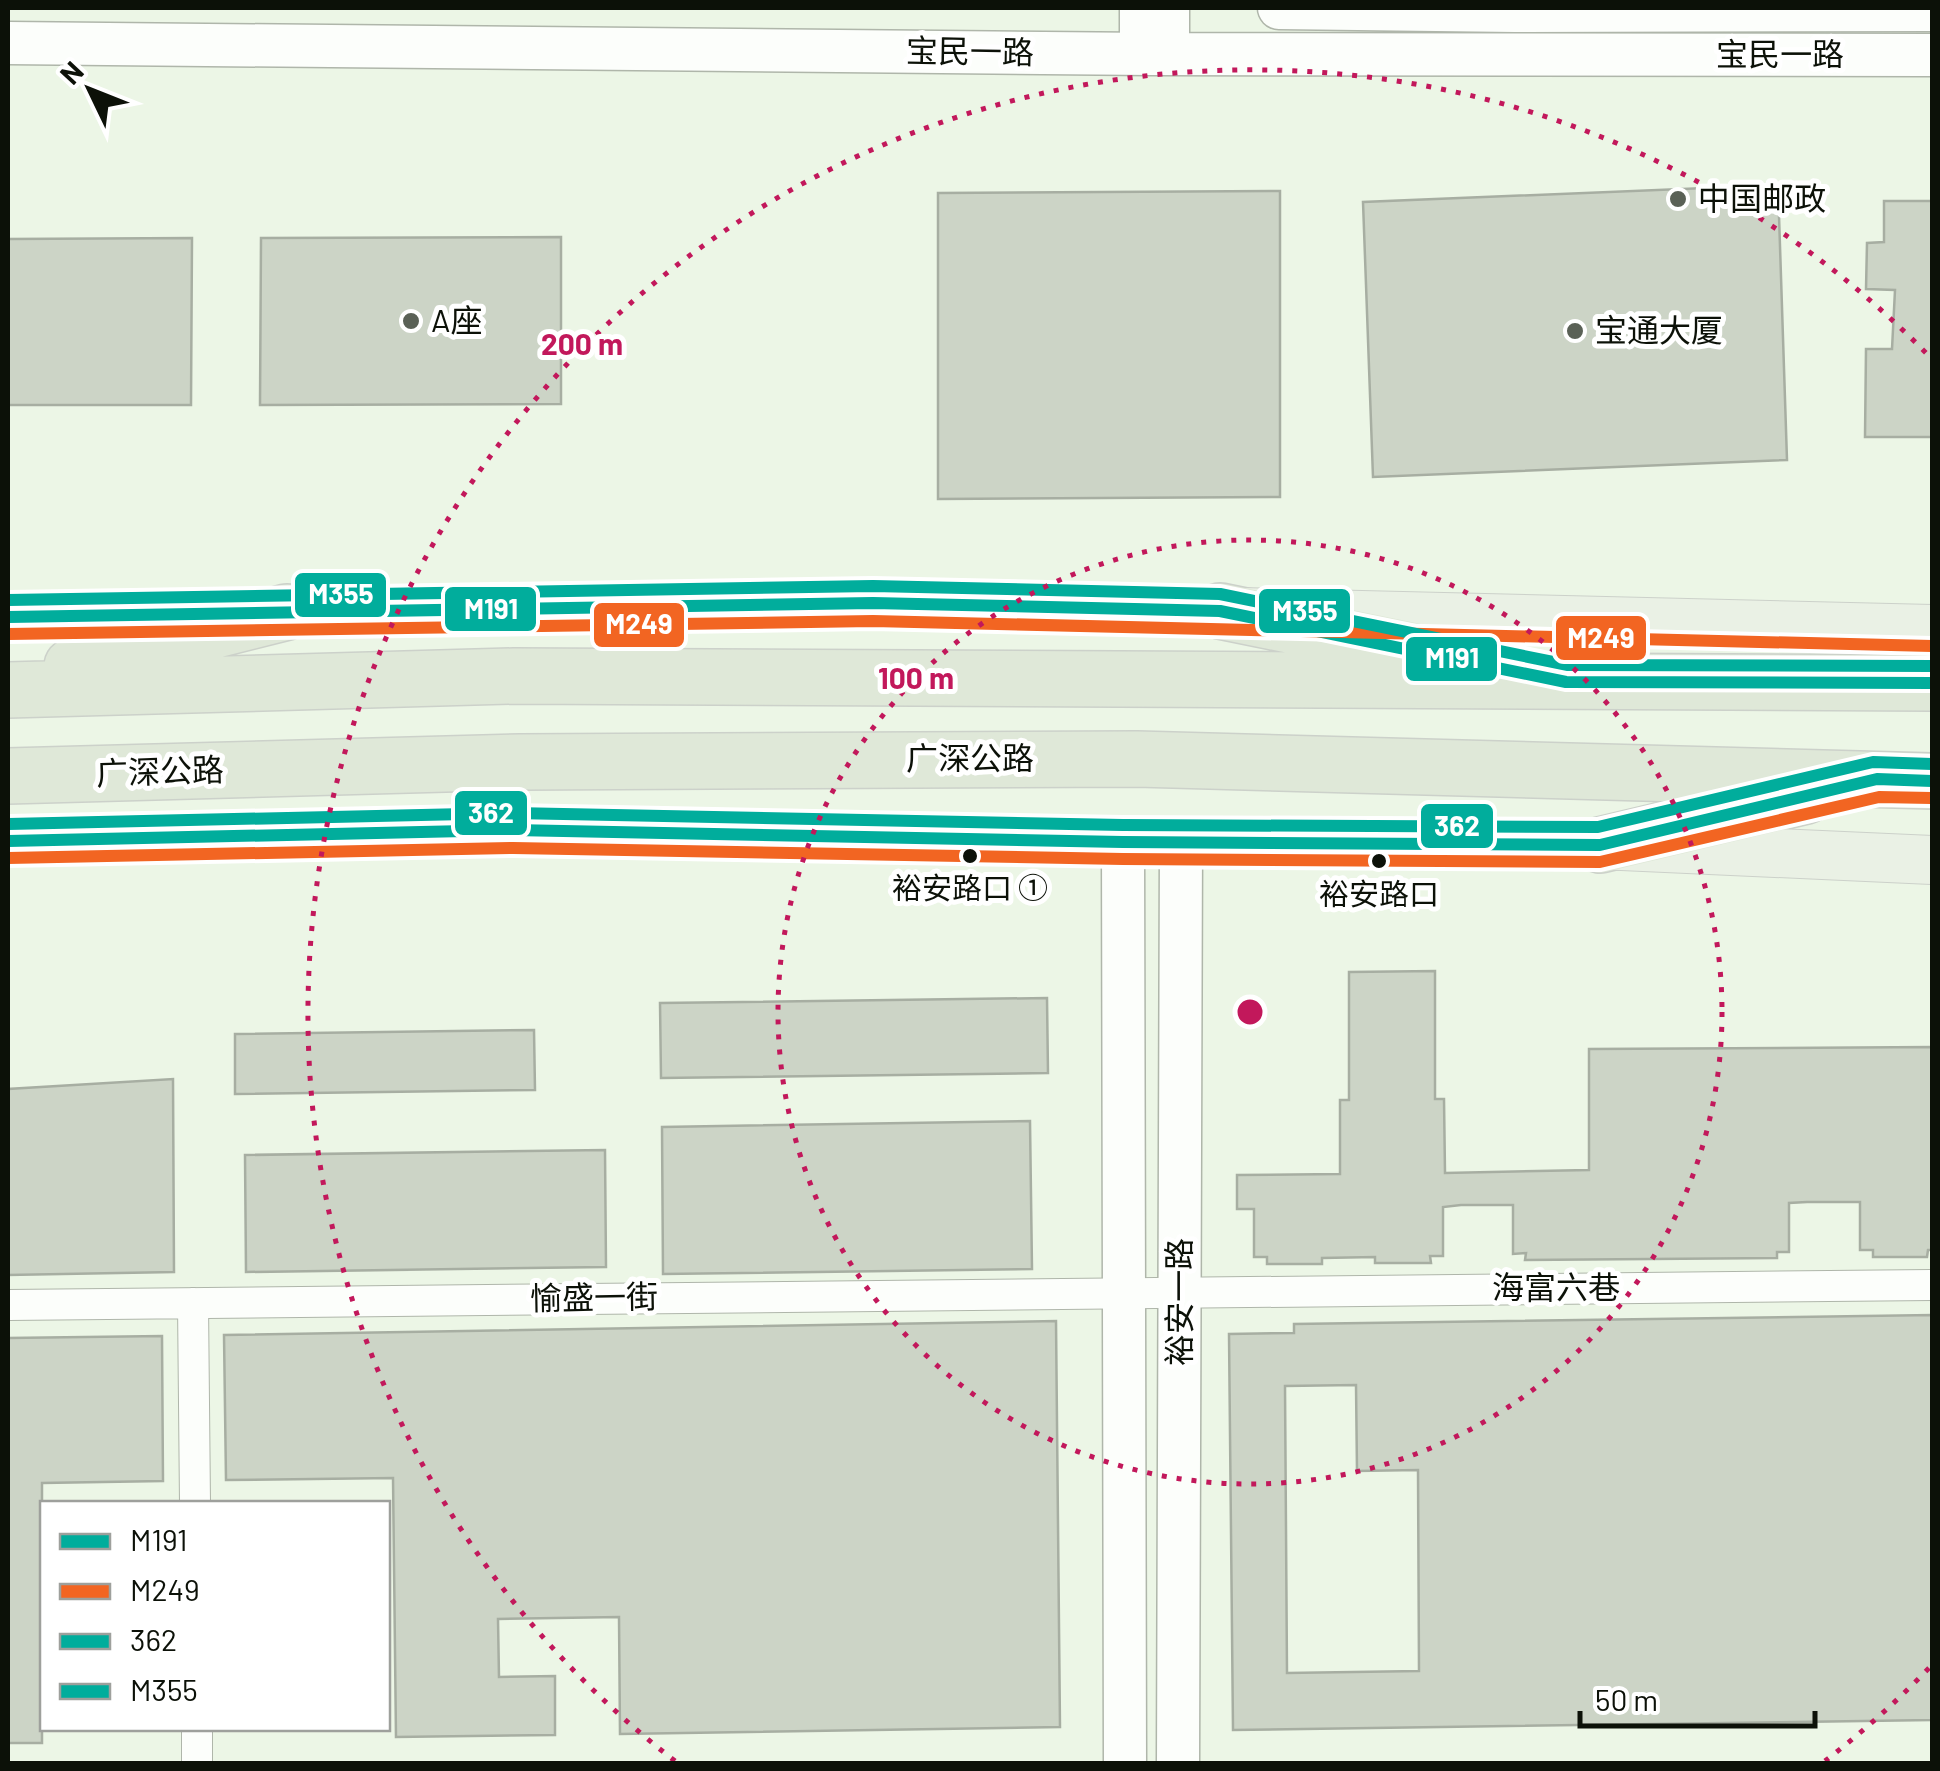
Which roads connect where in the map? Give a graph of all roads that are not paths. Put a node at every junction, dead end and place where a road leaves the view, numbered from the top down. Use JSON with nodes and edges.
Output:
{"nodes":[{"id":1,"x":1141,"y":8,"type":"edge"},
{"id":2,"x":1168,"y":8,"type":"edge"},
{"id":3,"x":1279,"y":8,"type":"edge"},
{"id":4,"x":1515,"y":10,"type":"edge"},
{"id":5,"x":1932,"y":10,"type":"edge"},
{"id":6,"x":8,"y":42,"type":"edge"},
{"id":7,"x":1152,"y":54,"type":"junction"},
{"id":8,"x":1932,"y":55,"type":"edge"},
{"id":9,"x":287,"y":612,"type":"junction"},
{"id":10,"x":1220,"y":612,"type":"junction"},
{"id":11,"x":8,"y":617,"type":"edge"},
{"id":12,"x":1932,"y":629,"type":"edge"},
{"id":13,"x":8,"y":682,"type":"edge"},
{"id":14,"x":1566,"y":682,"type":"junction"},
{"id":15,"x":1932,"y":683,"type":"edge"},
{"id":16,"x":8,"y":690,"type":"edge"},
{"id":17,"x":8,"y":776,"type":"edge"},
{"id":18,"x":1877,"y":778,"type":"junction"},
{"id":19,"x":1932,"y":782,"type":"edge"},
{"id":20,"x":8,"y":841,"type":"edge"},
{"id":21,"x":1182,"y":841,"type":"junction"},
{"id":22,"x":1124,"y":842,"type":"junction"},
{"id":23,"x":1600,"y":844,"type":"junction"},
{"id":24,"x":1932,"y":860,"type":"edge"},
{"id":25,"x":1932,"y":1286,"type":"edge"},
{"id":26,"x":1180,"y":1291,"type":"junction"},
{"id":27,"x":1124,"y":1292,"type":"junction"},
{"id":28,"x":192,"y":1302,"type":"junction"},
{"id":29,"x":8,"y":1306,"type":"edge"},
{"id":30,"x":194,"y":1501,"type":"edge"},
{"id":31,"x":197,"y":1731,"type":"edge"},
{"id":32,"x":197,"y":1764,"type":"edge"},
{"id":33,"x":1125,"y":1764,"type":"edge"},
{"id":34,"x":1178,"y":1764,"type":"edge"}],
"edges":[{"from":1,"to":7,"type":"main road"},
{"from":2,"to":7,"type":"main road"},
{"from":3,"to":4,"type":"main road","name":"宝民一路"},
{"from":4,"to":5,"type":"main road","name":"宝民一路"},
{"from":6,"to":7,"type":"main road","name":"宝民一路"},
{"from":7,"to":8,"type":"main road","name":"宝民一路"},
{"from":9,"to":10,"type":"main road"},
{"from":9,"to":11,"type":"main road"},
{"from":9,"to":13,"type":"highway"},
{"from":10,"to":12,"type":"main road"},
{"from":10,"to":14,"type":"highway"},
{"from":14,"to":15,"type":"highway"},
{"from":14,"to":16,"type":"highway"},
{"from":17,"to":18,"type":"highway","name":"广深公路"},
{"from":18,"to":19,"type":"highway","name":"广深公路"},
{"from":18,"to":23,"type":"highway"},
{"from":20,"to":22,"type":"main road"},
{"from":21,"to":22,"type":"main road"},
{"from":21,"to":23,"type":"main road"},
{"from":21,"to":26,"type":"main road","name":"裕安一路"},
{"from":22,"to":27,"type":"main road","name":"裕安一路"},
{"from":23,"to":24,"type":"main road"},
{"from":25,"to":26,"type":"street","name":"海富六巷"},
{"from":26,"to":27,"type":"street","name":"愉盛一街"},
{"from":26,"to":34,"type":"main road","name":"裕安一路"},
{"from":27,"to":28,"type":"street","name":"愉盛一街"},
{"from":27,"to":33,"type":"main road","name":"裕安一路"},
{"from":28,"to":29,"type":"street","name":"愉盛一街"},
{"from":28,"to":30,"type":"street"},
{"from":31,"to":32,"type":"street"}]}
